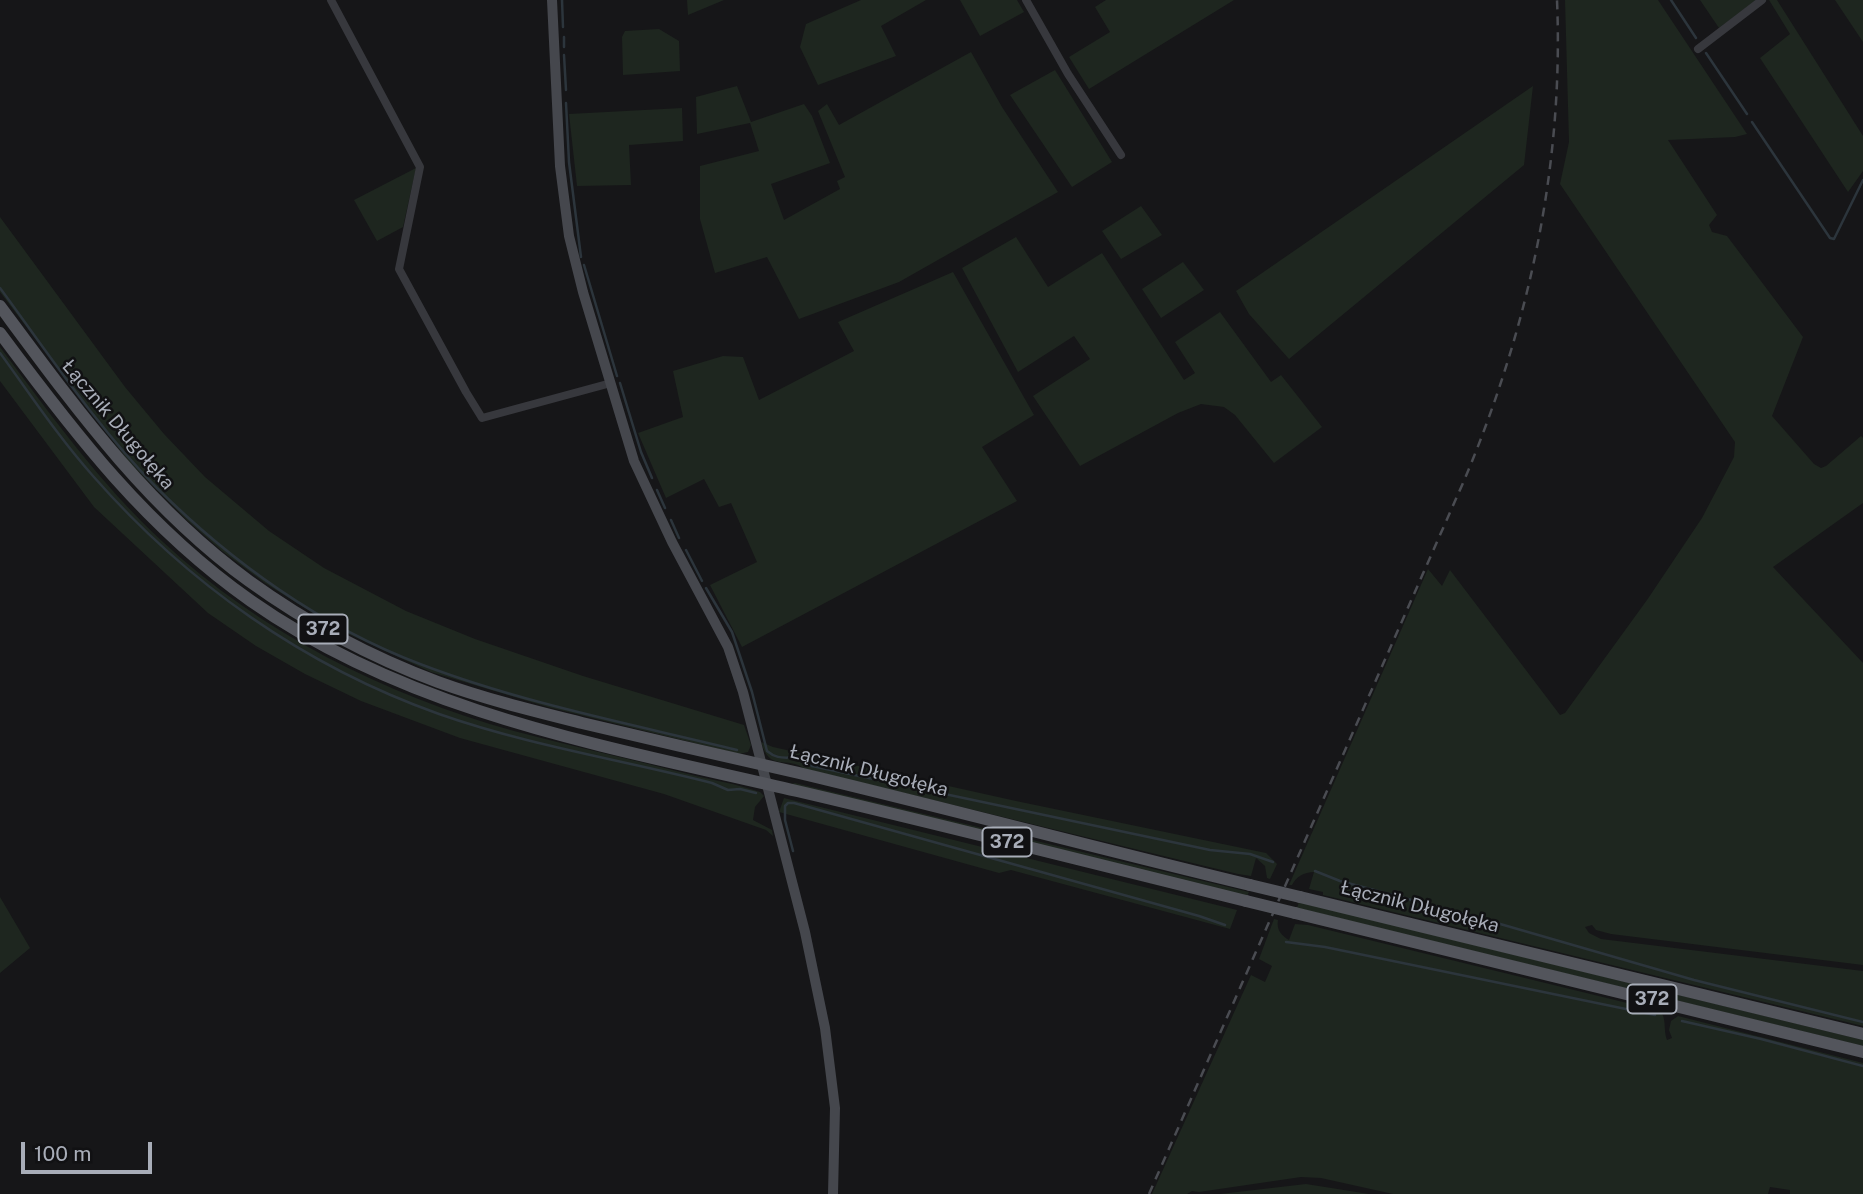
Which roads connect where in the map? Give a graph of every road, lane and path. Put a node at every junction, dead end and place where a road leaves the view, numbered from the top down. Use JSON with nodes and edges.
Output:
{"nodes":[{"id":1,"x":331,"y":0,"type":"edge"},
{"id":2,"x":552,"y":0,"type":"edge"},
{"id":3,"x":1026,"y":0,"type":"edge"},
{"id":4,"x":1762,"y":0,"type":"edge"},
{"id":5,"x":1698,"y":49,"type":"dead end"},
{"id":6,"x":1121,"y":155,"type":"dead end"},
{"id":7,"x":0,"y":306,"type":"edge"},
{"id":8,"x":0,"y":333,"type":"edge"},
{"id":9,"x":611,"y":383,"type":"junction"},
{"id":10,"x":762,"y":766,"type":"junction"},
{"id":11,"x":768,"y":785,"type":"junction"},
{"id":12,"x":1863,"y":1034,"type":"edge"},
{"id":13,"x":1863,"y":1052,"type":"edge"},
{"id":14,"x":833,"y":1194,"type":"edge"}],
"edges":[{"from":1,"to":9,"type":"street"},
{"from":2,"to":9,"type":"street"},
{"from":3,"to":6,"type":"street"},
{"from":4,"to":5,"type":"street"},
{"from":7,"to":10,"type":"main road","name":"Łącznik Długołęka","number":"372"},
{"from":8,"to":11,"type":"main road","name":"Łącznik Długołęka","number":"372"},
{"from":9,"to":10,"type":"street"},
{"from":10,"to":11,"type":"street"},
{"from":10,"to":12,"type":"main road","name":"Łącznik Długołęka","number":"372","bridge":true},
{"from":11,"to":13,"type":"main road","name":"Łącznik Długołęka","number":"372","bridge":true},
{"from":11,"to":14,"type":"street"}]}
